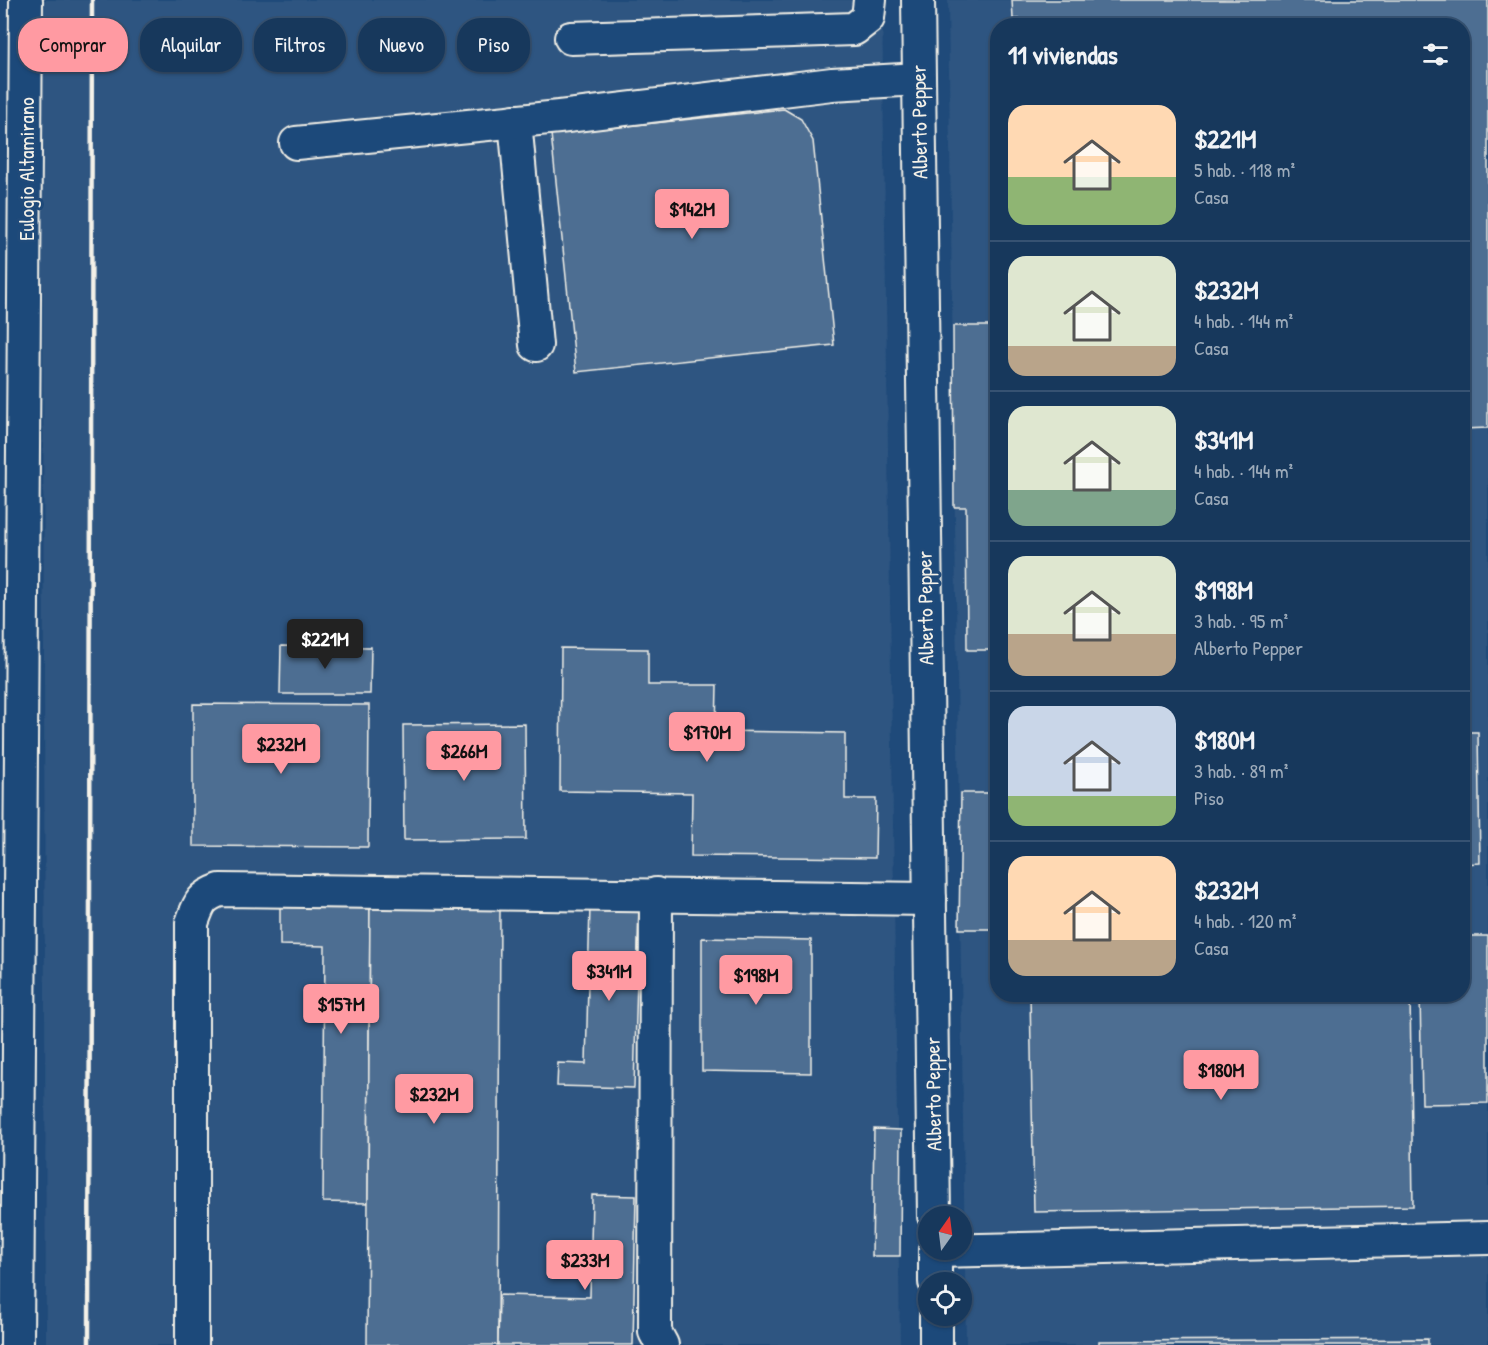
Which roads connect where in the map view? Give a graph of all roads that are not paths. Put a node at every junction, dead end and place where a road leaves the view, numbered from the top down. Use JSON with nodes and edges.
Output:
{"nodes":[{"id":1,"x":26,"y":0,"type":"edge"},
{"id":2,"x":870,"y":0,"type":"edge"},
{"id":3,"x":918,"y":0,"type":"edge"},
{"id":4,"x":570,"y":38,"type":"dead end"},
{"id":5,"x":919,"y":79,"type":"junction"},
{"id":6,"x":0,"y":101,"type":"edge"},
{"id":7,"x":27,"y":119,"type":"junction"},
{"id":8,"x":515,"y":121,"type":"junction"},
{"id":9,"x":296,"y":143,"type":"dead end"},
{"id":10,"x":13,"y":211,"type":"edge"},
{"id":11,"x":536,"y":345,"type":"dead end"},
{"id":12,"x":13,"y":719,"type":"edge"},
{"id":13,"x":0,"y":772,"type":"edge"},
{"id":14,"x":656,"y":894,"type":"junction"},
{"id":15,"x":930,"y":899,"type":"junction"},
{"id":16,"x":934,"y":1206,"type":"edge"},
{"id":17,"x":1488,"y":1238,"type":"edge"},
{"id":18,"x":972,"y":1249,"type":"edge"},
{"id":19,"x":9,"y":1289,"type":"edge"},
{"id":20,"x":936,"y":1326,"type":"edge"},
{"id":21,"x":17,"y":1345,"type":"edge"},
{"id":22,"x":192,"y":1345,"type":"edge"},
{"id":23,"x":662,"y":1345,"type":"edge"},
{"id":24,"x":936,"y":1345,"type":"edge"}],
"edges":[{"from":1,"to":7,"type":"street","name":"Eulogio Altamirano"},
{"from":2,"to":4,"type":"street"},
{"from":3,"to":5,"type":"street","name":"Alberto Pepper"},
{"from":5,"to":8,"type":"street"},
{"from":5,"to":15,"type":"street","name":"Alberto Pepper"},
{"from":6,"to":7,"type":"street"},
{"from":7,"to":10,"type":"street","name":"Eulogio Altamirano"},
{"from":8,"to":9,"type":"street"},
{"from":8,"to":11,"type":"street"},
{"from":10,"to":12,"type":"street","name":"Eulogio Altamirano"},
{"from":12,"to":13,"type":"street"},
{"from":12,"to":19,"type":"street","name":"Eulogio Altamirano"},
{"from":14,"to":15,"type":"street"},
{"from":14,"to":22,"type":"street"},
{"from":14,"to":23,"type":"street"},
{"from":15,"to":16,"type":"street","name":"Alberto Pepper"},
{"from":17,"to":18,"type":"street"},
{"from":19,"to":21,"type":"street","name":"Eulogio Altamirano"},
{"from":20,"to":24,"type":"street"}]}
